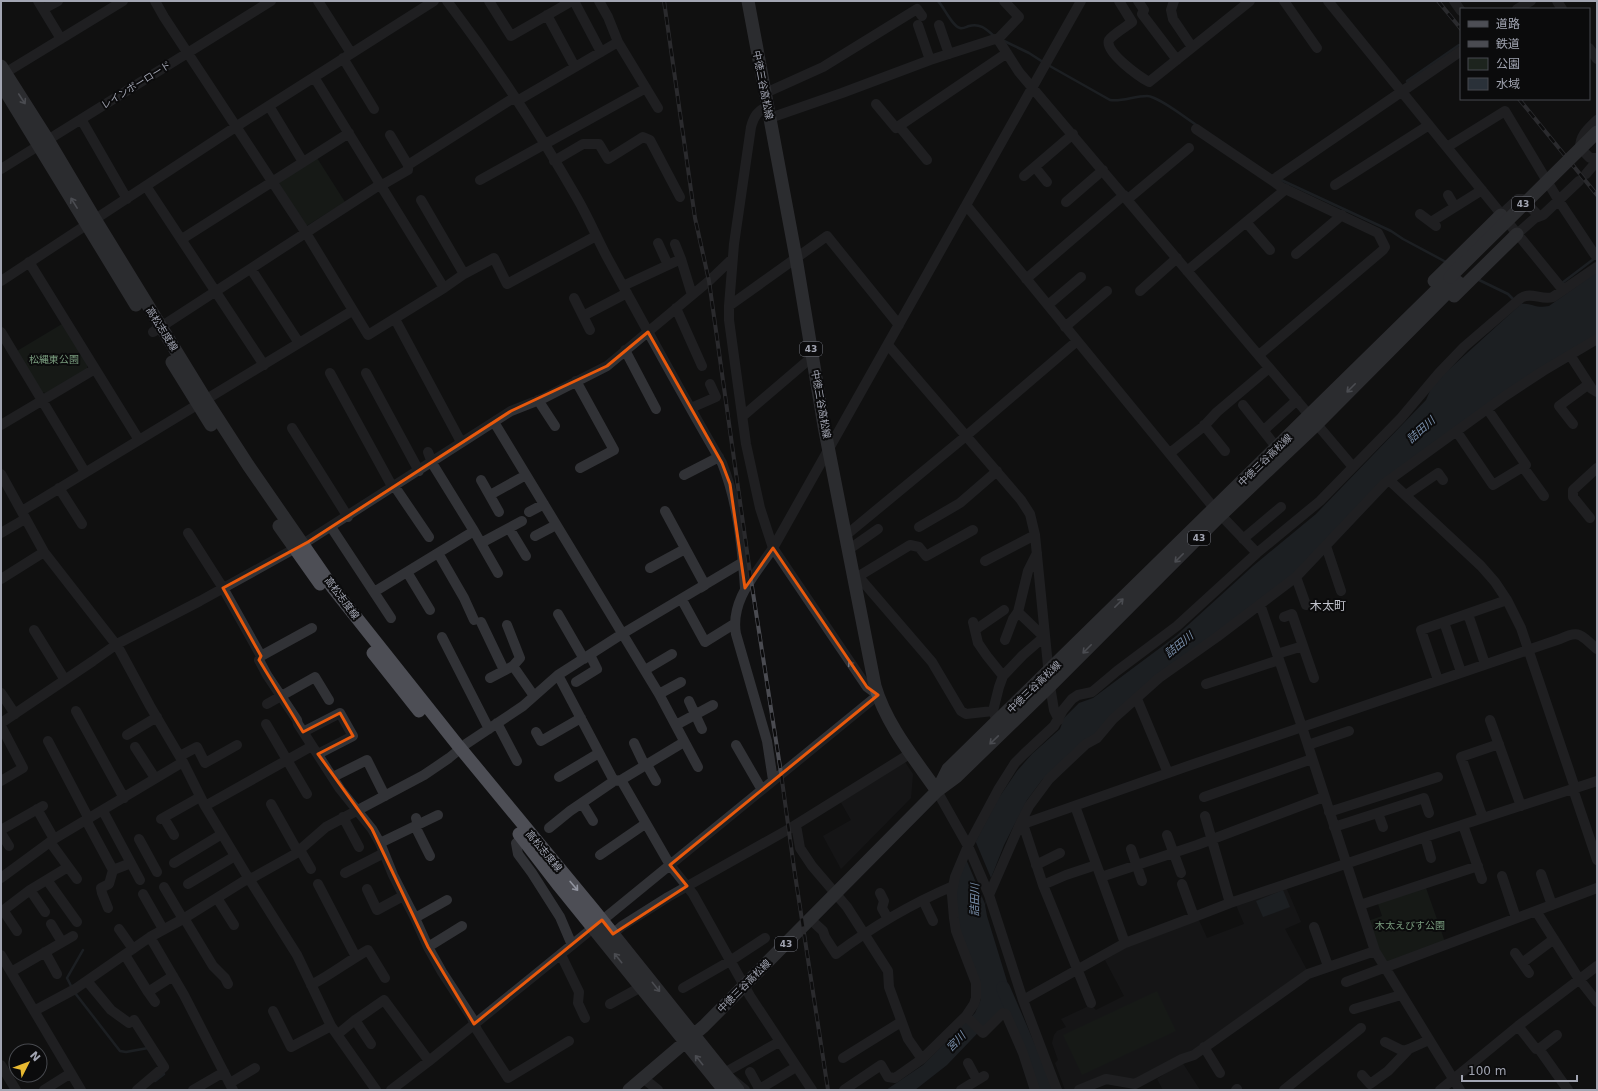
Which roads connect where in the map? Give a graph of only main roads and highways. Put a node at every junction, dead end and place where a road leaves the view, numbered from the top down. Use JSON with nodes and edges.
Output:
{"nodes":[{"id":1,"x":748,"y":1,"type":"edge"},
{"id":2,"x":2,"y":75,"type":"edge"},
{"id":3,"x":1597,"y":132,"type":"edge"},
{"id":4,"x":1597,"y":144,"type":"edge"},
{"id":5,"x":1501,"y":215,"type":"road end"},
{"id":6,"x":1517,"y":234,"type":"road end"},
{"id":7,"x":1454,"y":279,"type":"junction"},
{"id":8,"x":1358,"y":374,"type":"junction"},
{"id":9,"x":1313,"y":420,"type":"junction"},
{"id":10,"x":1218,"y":512,"type":"junction"},
{"id":11,"x":457,"y":751,"type":"junction"},
{"id":12,"x":937,"y":791,"type":"junction"},
{"id":13,"x":598,"y":924,"type":"junction"},
{"id":14,"x":690,"y":1038,"type":"junction"},
{"id":15,"x":722,"y":1089,"type":"edge"},
{"id":16,"x":629,"y":1090,"type":"edge"},
{"id":17,"x":738,"y":1090,"type":"edge"}],
"edges":[{"from":1,"to":12,"type":"main road","name":"中徳三谷高松線","number":"43"},
{"from":2,"to":11,"type":"main road","name":"高松志度線"},
{"from":3,"to":7,"type":"main road","name":"中徳三谷高松線","number":"43","bridge":true},
{"from":4,"to":7,"type":"main road","name":"中徳三谷高松線","number":"43"},
{"from":5,"to":8,"type":"main road"},
{"from":6,"to":8,"type":"main road"},
{"from":7,"to":8,"type":"main road","name":"中徳三谷高松線","number":"43"},
{"from":8,"to":9,"type":"main road","name":"中徳三谷高松線","number":"43"},
{"from":9,"to":10,"type":"main road","name":"中徳三谷高松線","number":"43"},
{"from":9,"to":10,"type":"main road","name":"中徳三谷高松線","number":"43"},
{"from":10,"to":12,"type":"main road","name":"中徳三谷高松線","number":"43","one_way":true},
{"from":12,"to":10,"type":"main road","name":"中徳三谷高松線","number":"43","one_way":true},
{"from":11,"to":13,"type":"main road","name":"高松志度線","one_way":true},
{"from":11,"to":13,"type":"main road","name":"高松志度線"},
{"from":12,"to":14,"type":"main road","name":"中徳三谷高松線","number":"43"},
{"from":14,"to":13,"type":"main road","name":"高松志度線","one_way":true},
{"from":13,"to":14,"type":"main road","name":"高松志度線","one_way":true},
{"from":15,"to":14,"type":"main road","name":"高松志度線","one_way":true},
{"from":14,"to":16,"type":"main road","name":"中徳三谷高松線","number":"43"},
{"from":14,"to":17,"type":"main road","name":"高松志度線"}]}
